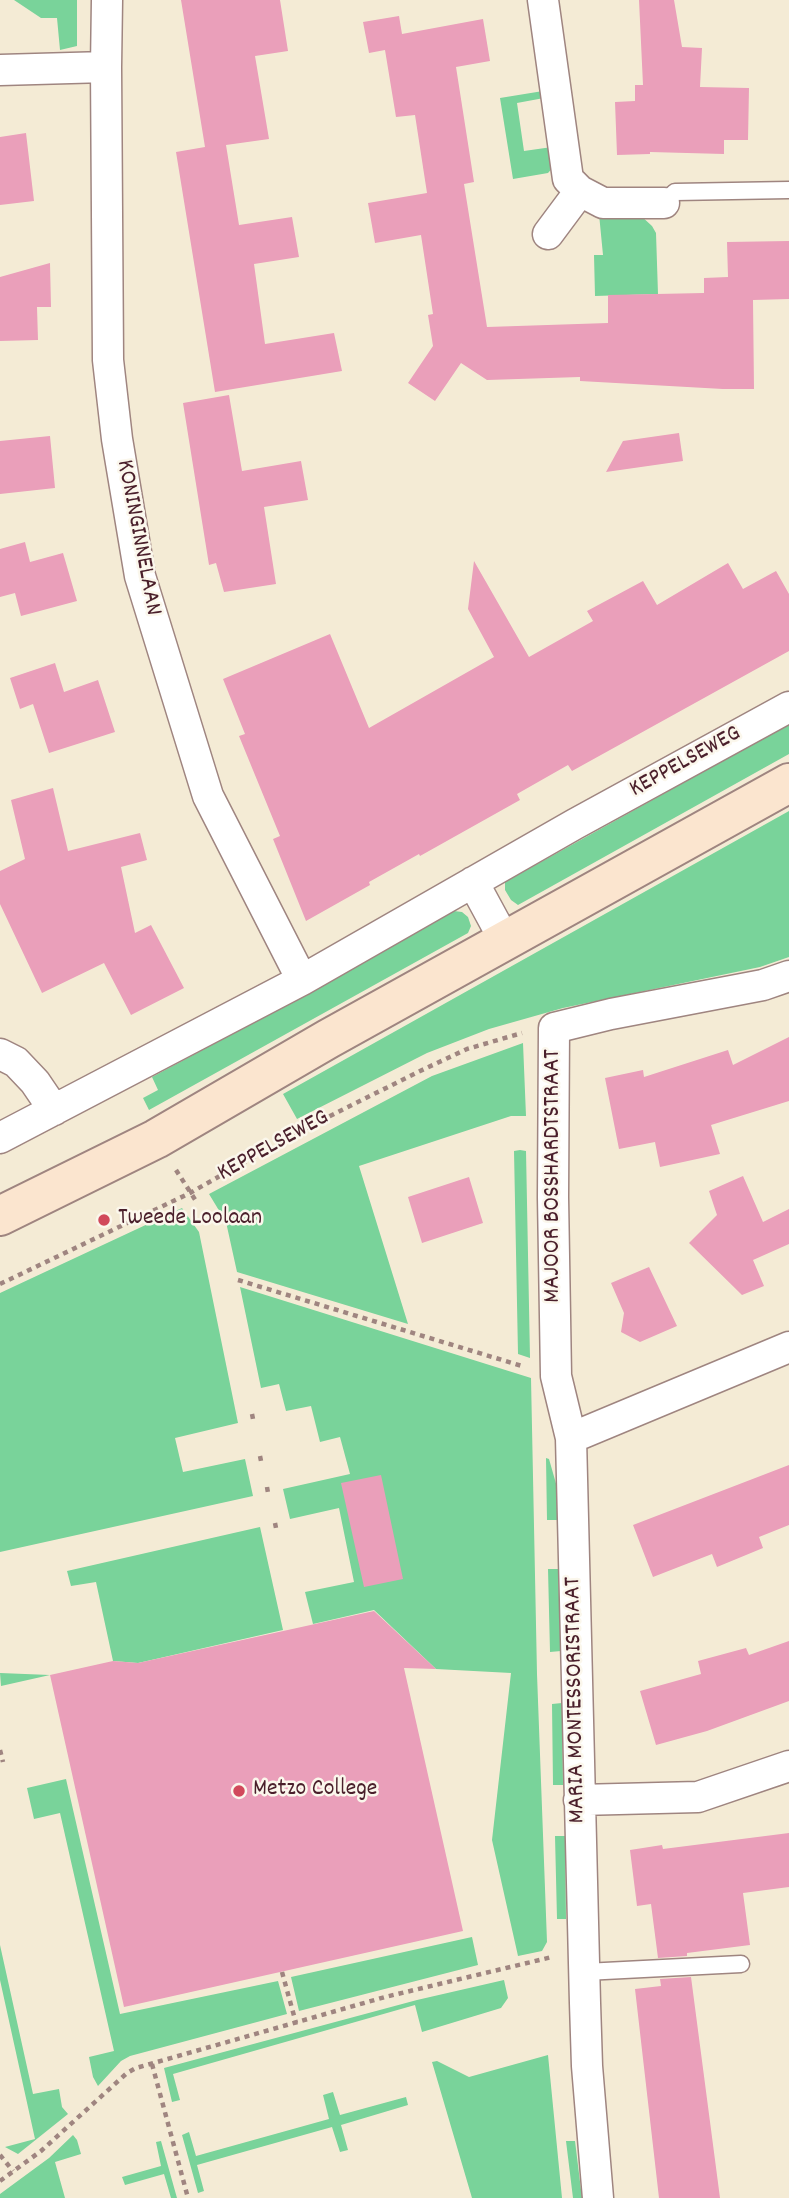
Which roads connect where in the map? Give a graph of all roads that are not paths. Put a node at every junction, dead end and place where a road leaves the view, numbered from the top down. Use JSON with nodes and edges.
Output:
{"nodes":[{"id":1,"x":107,"y":0,"type":"edge"},
{"id":2,"x":543,"y":0,"type":"edge"},
{"id":3,"x":106,"y":67,"type":"junction"},
{"id":4,"x":0,"y":70,"type":"edge"},
{"id":5,"x":789,"y":190,"type":"edge"},
{"id":6,"x":580,"y":191,"type":"junction"},
{"id":7,"x":664,"y":203,"type":"joint"},
{"id":8,"x":548,"y":234,"type":"dead end"},
{"id":9,"x":789,"y":707,"type":"edge"},
{"id":10,"x":789,"y":783,"type":"edge"},
{"id":11,"x":473,"y":882,"type":"junction"},
{"id":12,"x":505,"y":941,"type":"junction"},
{"id":13,"x":789,"y":976,"type":"edge"},
{"id":14,"x":302,"y":979,"type":"junction"},
{"id":15,"x":0,"y":1054,"type":"edge"},
{"id":16,"x":54,"y":1110,"type":"junction"},
{"id":17,"x":0,"y":1138,"type":"edge"},
{"id":18,"x":0,"y":1216,"type":"edge"},
{"id":19,"x":789,"y":1347,"type":"edge"},
{"id":20,"x":572,"y":1438,"type":"junction"},
{"id":21,"x":789,"y":1766,"type":"edge"},
{"id":22,"x":579,"y":1800,"type":"junction"},
{"id":23,"x":585,"y":1960,"type":"junction"},
{"id":24,"x":741,"y":1964,"type":"dead end"},
{"id":25,"x":598,"y":2198,"type":"edge"}],
"edges":[{"from":1,"to":3,"type":"street","name":"KONINGINNELAAN"},
{"from":2,"to":6,"type":"street"},
{"from":3,"to":4,"type":"street"},
{"from":3,"to":14,"type":"street","name":"KONINGINNELAAN"},
{"from":5,"to":7,"type":"lane"},
{"from":6,"to":7,"type":"street"},
{"from":6,"to":8,"type":"street"},
{"from":9,"to":11,"type":"street","name":"KEPPELSEWEG"},
{"from":10,"to":12,"type":"main road"},
{"from":11,"to":12,"type":"street"},
{"from":11,"to":14,"type":"street","name":"KEPPELSEWEG"},
{"from":12,"to":18,"type":"main road"},
{"from":13,"to":20,"type":"street","name":"MAJOOR BOSSHARDTSTRAAT"},
{"from":14,"to":16,"type":"street","name":"KEPPELSEWEG"},
{"from":15,"to":16,"type":"street"},
{"from":16,"to":17,"type":"street","name":"KEPPELSEWEG"},
{"from":19,"to":20,"type":"street"},
{"from":20,"to":22,"type":"street","name":"MARIA MONTESSORISTRAAT"},
{"from":21,"to":22,"type":"street"},
{"from":22,"to":23,"type":"street","name":"MARIA MONTESSORISTRAAT"},
{"from":23,"to":24,"type":"lane"},
{"from":23,"to":25,"type":"street","name":"MARIA MONTESSORISTRAAT"}]}
